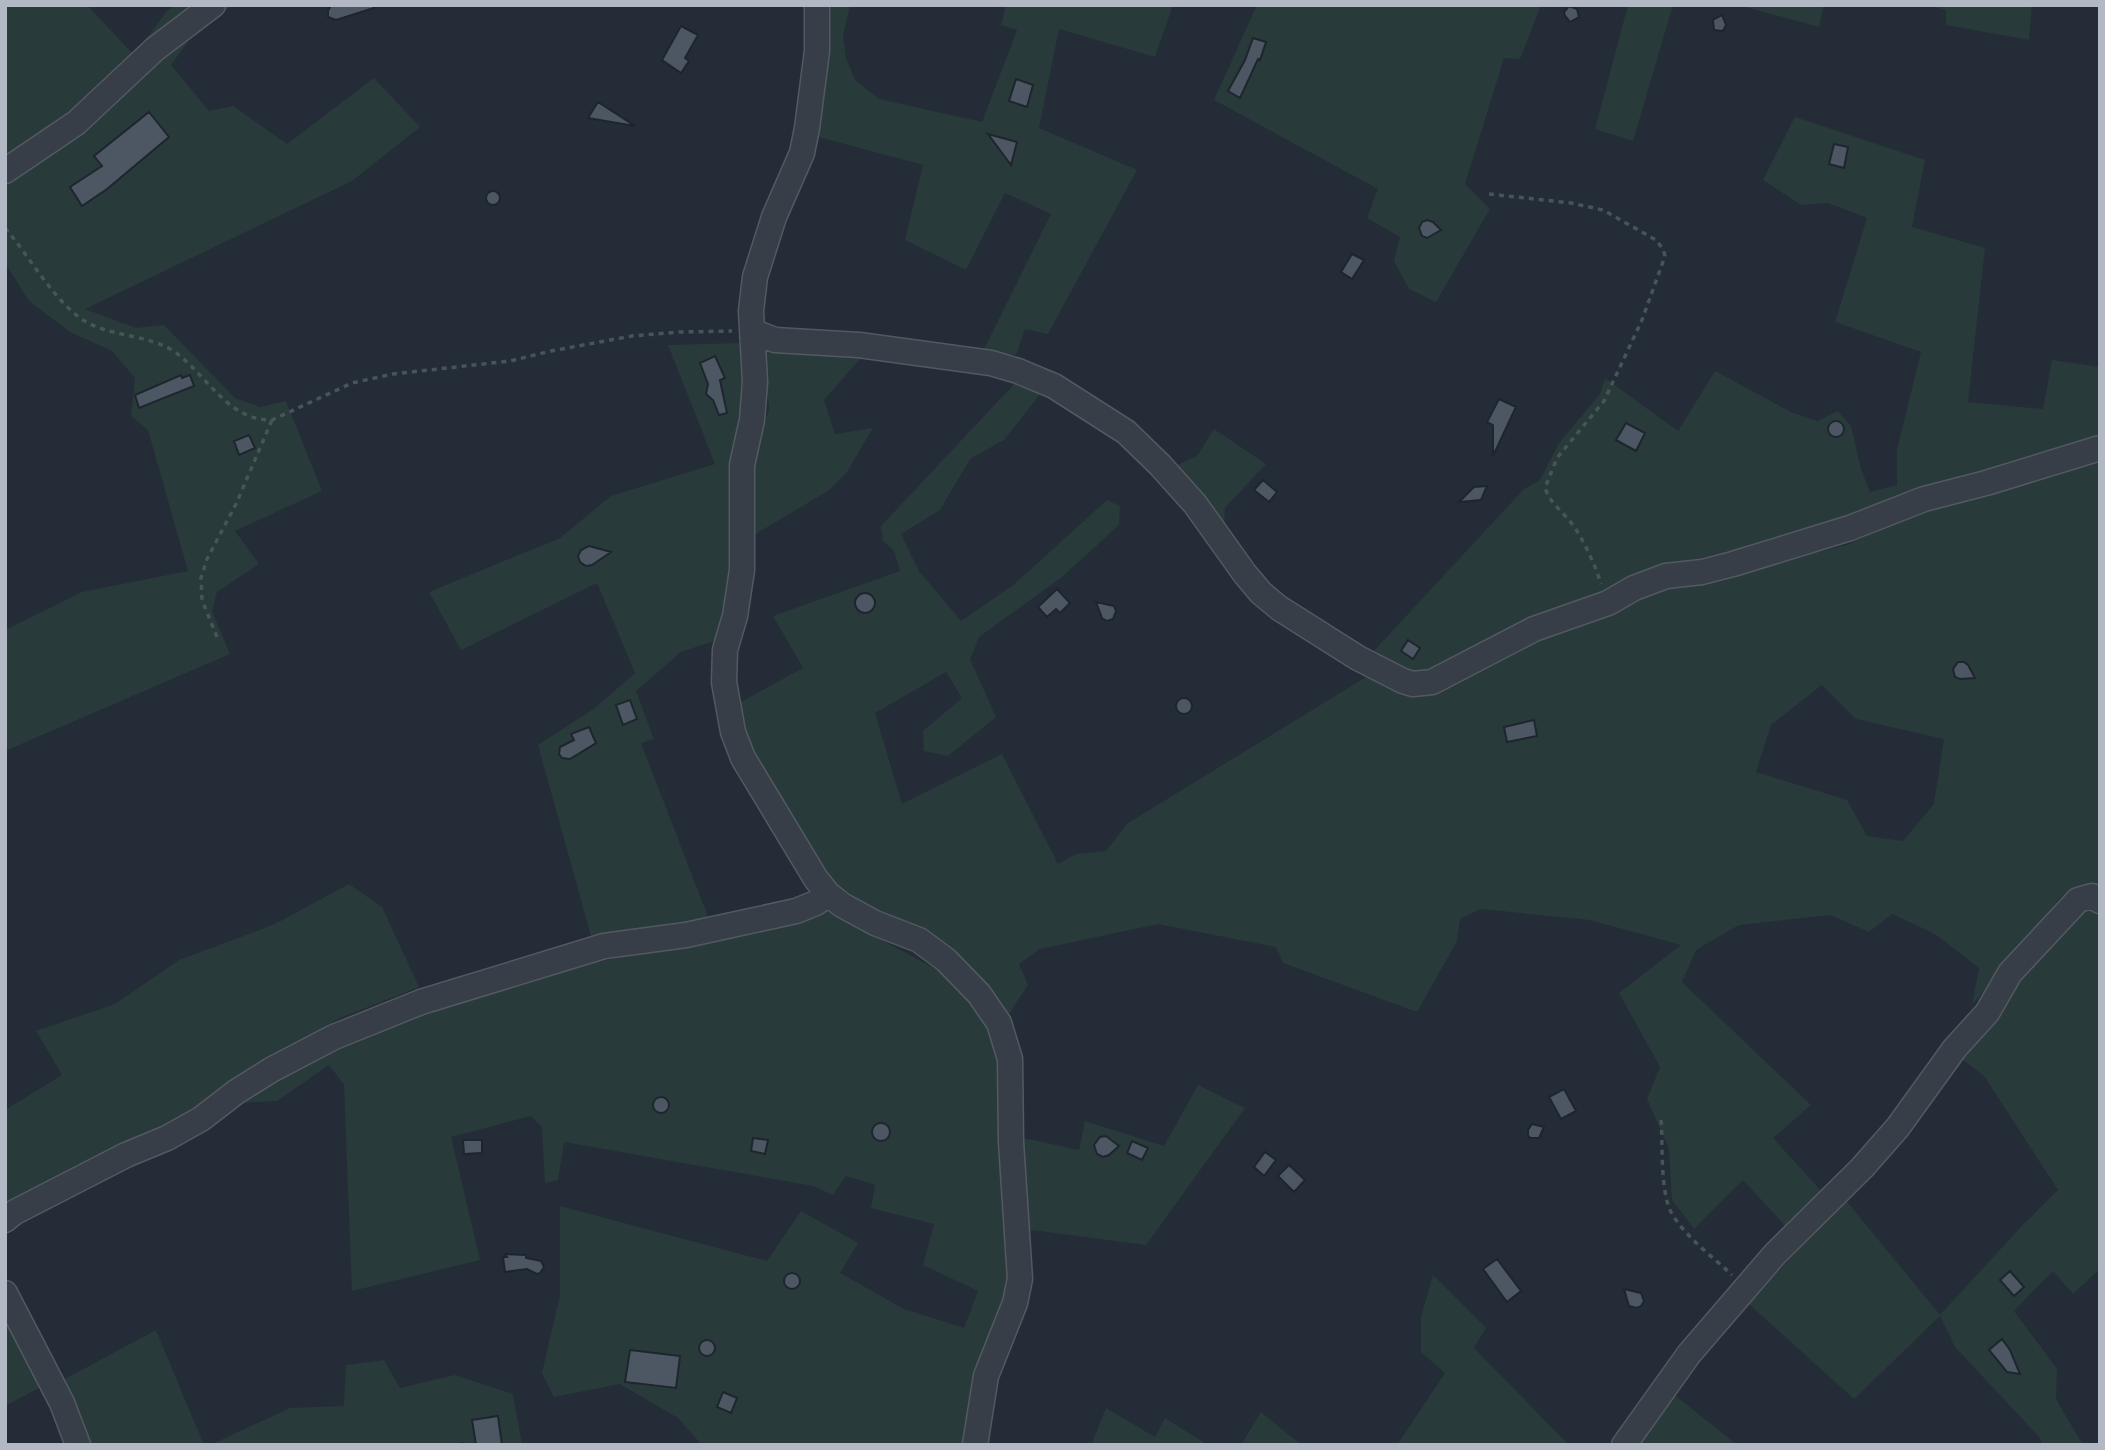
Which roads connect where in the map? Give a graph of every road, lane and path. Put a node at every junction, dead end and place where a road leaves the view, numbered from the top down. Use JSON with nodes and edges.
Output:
{"nodes":[{"id":1,"x":213,"y":5,"type":"edge"},
{"id":2,"x":817,"y":5,"type":"edge"},
{"id":3,"x":5,"y":171,"type":"edge"},
{"id":4,"x":1489,"y":194,"type":"dead end"},
{"id":5,"x":5,"y":228,"type":"edge"},
{"id":6,"x":752,"y":331,"type":"junction"},
{"id":7,"x":272,"y":420,"type":"junction"},
{"id":8,"x":2100,"y":448,"type":"edge"},
{"id":9,"x":1608,"y":603,"type":"junction"},
{"id":10,"x":217,"y":637,"type":"dead end"},
{"id":11,"x":828,"y":894,"type":"junction"},
{"id":12,"x":2100,"y":901,"type":"edge"},
{"id":13,"x":1661,"y":1120,"type":"dead end"},
{"id":14,"x":5,"y":1220,"type":"edge"},
{"id":15,"x":1746,"y":1289,"type":"junction"},
{"id":16,"x":5,"y":1293,"type":"edge"},
{"id":17,"x":78,"y":1445,"type":"edge"},
{"id":18,"x":975,"y":1445,"type":"edge"},
{"id":19,"x":1624,"y":1445,"type":"edge"}],
"edges":[{"from":1,"to":3,"type":"street"},
{"from":2,"to":6,"type":"street"},
{"from":4,"to":9,"type":"path"},
{"from":5,"to":7,"type":"path"},
{"from":6,"to":7,"type":"path"},
{"from":6,"to":9,"type":"street"},
{"from":6,"to":11,"type":"street"},
{"from":7,"to":10,"type":"path"},
{"from":8,"to":9,"type":"street"},
{"from":11,"to":14,"type":"street"},
{"from":11,"to":18,"type":"street"},
{"from":12,"to":15,"type":"street"},
{"from":13,"to":15,"type":"path"},
{"from":15,"to":19,"type":"street"},
{"from":16,"to":17,"type":"street"}]}
